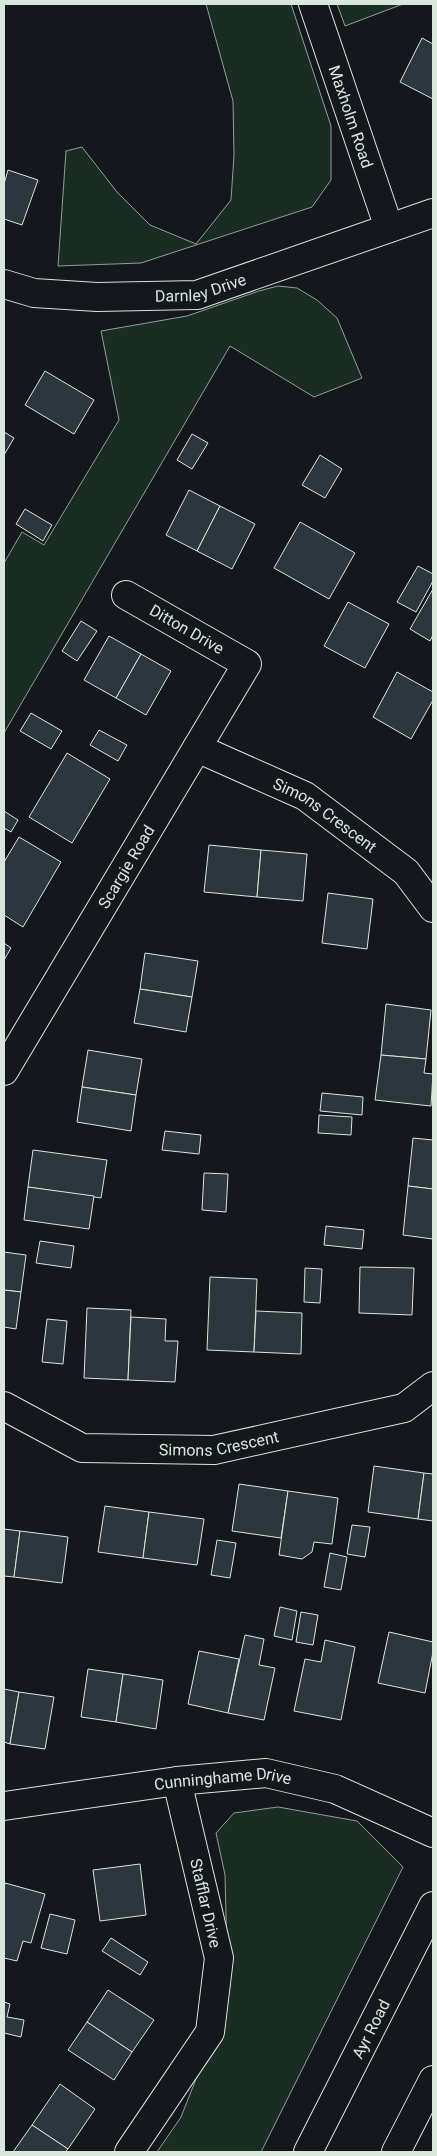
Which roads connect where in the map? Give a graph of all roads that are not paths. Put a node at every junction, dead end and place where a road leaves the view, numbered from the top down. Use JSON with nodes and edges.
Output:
{"nodes":[{"id":1,"x":313,"y":4,"type":"edge"},
{"id":2,"x":433,"y":213,"type":"edge"},
{"id":3,"x":389,"y":228,"type":"junction"},
{"id":4,"x":4,"y":284,"type":"edge"},
{"id":5,"x":126,"y":595,"type":"dead end"},
{"id":6,"x":247,"y":664,"type":"joint"},
{"id":7,"x":197,"y":748,"type":"junction"},
{"id":8,"x":433,"y":908,"type":"edge"},
{"id":9,"x":4,"y":1071,"type":"edge"},
{"id":10,"x":433,"y":1386,"type":"edge"},
{"id":11,"x":4,"y":1406,"type":"edge"},
{"id":12,"x":177,"y":1781,"type":"junction"},
{"id":13,"x":4,"y":1806,"type":"edge"},
{"id":14,"x":433,"y":1833,"type":"edge"},
{"id":15,"x":433,"y":1906,"type":"edge"},
{"id":16,"x":433,"y":2080,"type":"edge"},
{"id":17,"x":129,"y":2152,"type":"edge"},
{"id":18,"x":308,"y":2152,"type":"edge"},
{"id":19,"x":396,"y":2152,"type":"edge"}],
"edges":[{"from":1,"to":3,"type":"street","name":"Maxholm Road"},
{"from":2,"to":3,"type":"street","name":"Darnley Drive"},
{"from":3,"to":4,"type":"street","name":"Darnley Drive"},
{"from":5,"to":6,"type":"street","name":"Ditton Drive"},
{"from":6,"to":7,"type":"street","name":"Scargie Road"},
{"from":7,"to":8,"type":"street","name":"Simons Crescent"},
{"from":7,"to":9,"type":"street","name":"Scargie Road"},
{"from":10,"to":11,"type":"street","name":"Simons Crescent"},
{"from":12,"to":13,"type":"street","name":"Cunninghame Drive"},
{"from":12,"to":14,"type":"street","name":"Cunninghame Drive"},
{"from":12,"to":17,"type":"street","name":"Stafflar Drive"},
{"from":15,"to":18,"type":"street","name":"Ayr Road"},
{"from":16,"to":19,"type":"street"}]}
